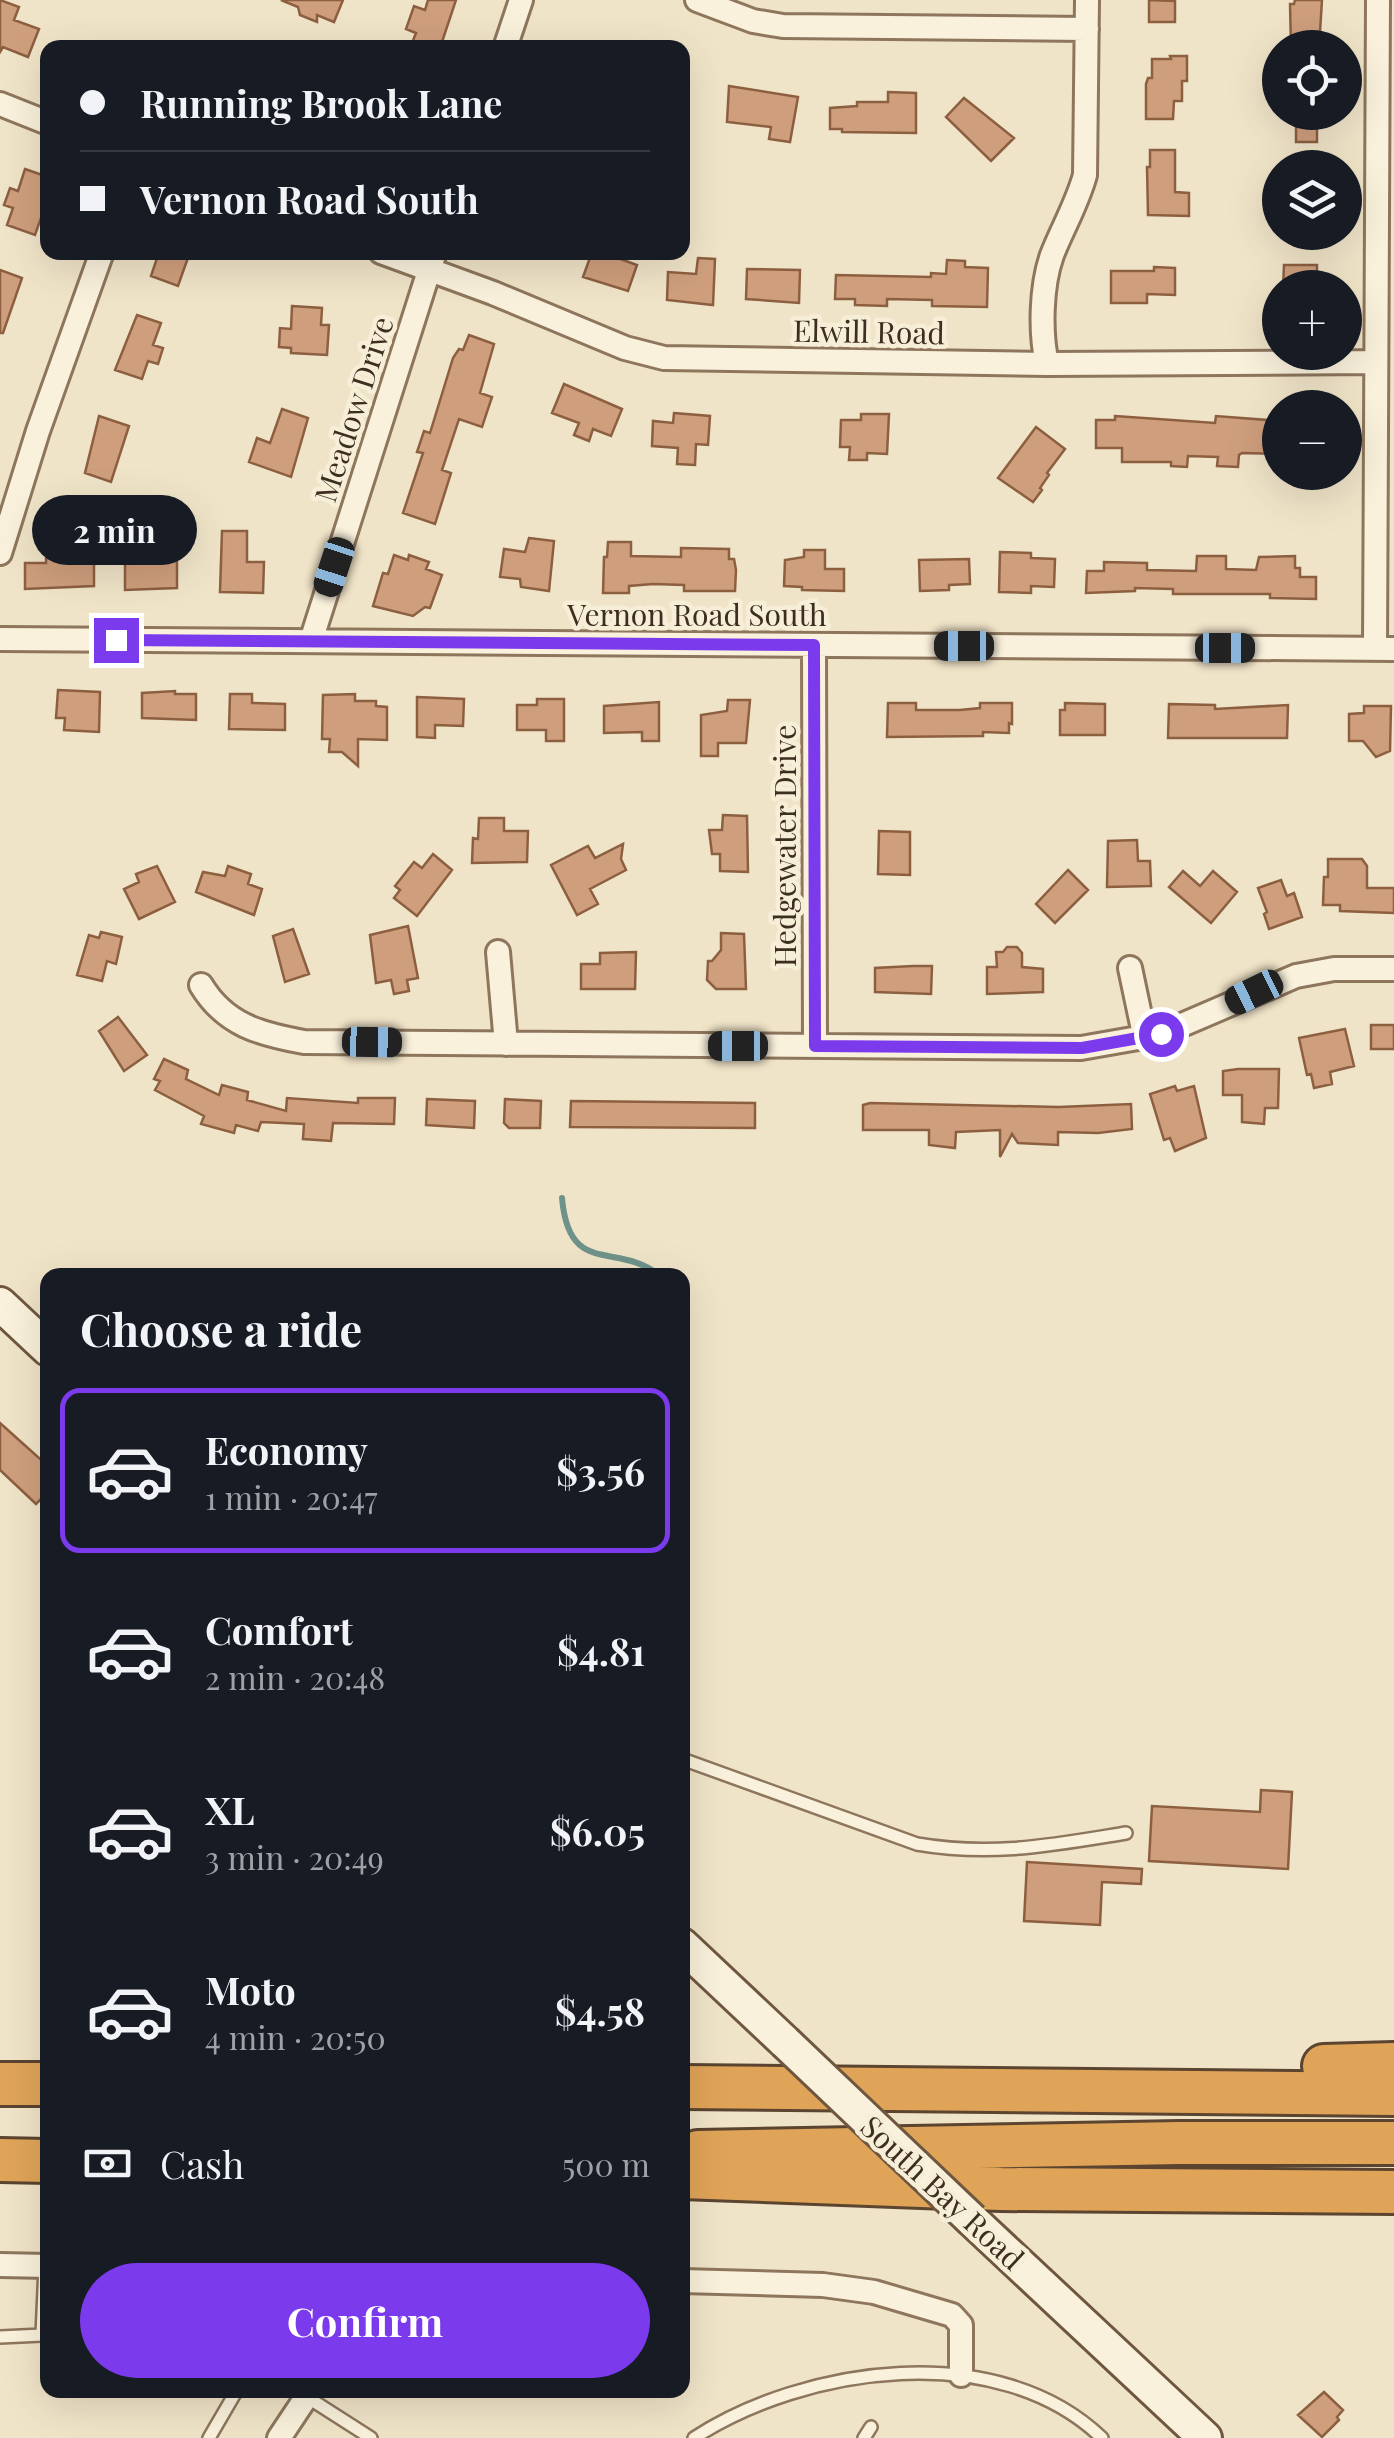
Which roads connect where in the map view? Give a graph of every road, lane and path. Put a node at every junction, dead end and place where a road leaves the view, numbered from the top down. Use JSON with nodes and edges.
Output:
{"nodes":[{"id":1,"x":521,"y":0,"type":"edge"},
{"id":2,"x":697,"y":0,"type":"edge"},
{"id":3,"x":1087,"y":0,"type":"edge"},
{"id":4,"x":1378,"y":0,"type":"edge"},
{"id":5,"x":1087,"y":29,"type":"junction"},
{"id":6,"x":507,"y":40,"type":"edge"},
{"id":7,"x":0,"y":104,"type":"edge"},
{"id":8,"x":40,"y":120,"type":"edge"},
{"id":9,"x":99,"y":260,"type":"edge"},
{"id":10,"x":432,"y":261,"type":"edge"},
{"id":11,"x":1375,"y":362,"type":"junction"},
{"id":12,"x":1046,"y":364,"type":"junction"},
{"id":13,"x":0,"y":553,"type":"edge"},
{"id":14,"x":0,"y":638,"type":"edge"},
{"id":15,"x":311,"y":641,"type":"junction"},
{"id":16,"x":814,"y":645,"type":"junction"},
{"id":17,"x":1384,"y":649,"type":"edge"},
{"id":18,"x":498,"y":952,"type":"dead end"},
{"id":19,"x":1130,"y":968,"type":"dead end"},
{"id":20,"x":1394,"y":969,"type":"edge"},
{"id":21,"x":200,"y":984,"type":"dead end"},
{"id":22,"x":1145,"y":1039,"type":"junction"},
{"id":23,"x":506,"y":1044,"type":"junction"},
{"id":24,"x":815,"y":1046,"type":"junction"},
{"id":25,"x":0,"y":1304,"type":"edge"},
{"id":26,"x":40,"y":1342,"type":"edge"},
{"id":27,"x":690,"y":1762,"type":"edge"},
{"id":28,"x":1126,"y":1832,"type":"dead end"},
{"id":29,"x":690,"y":1953,"type":"edge"},
{"id":30,"x":1394,"y":2064,"type":"edge"},
{"id":31,"x":0,"y":2084,"type":"edge"},
{"id":32,"x":40,"y":2084,"type":"edge"},
{"id":33,"x":690,"y":2087,"type":"edge"},
{"id":34,"x":894,"y":2088,"type":"junction"},
{"id":35,"x":1394,"y":2094,"type":"edge"},
{"id":36,"x":1394,"y":2143,"type":"edge"},
{"id":37,"x":690,"y":2152,"type":"edge"},
{"id":38,"x":0,"y":2160,"type":"edge"},
{"id":39,"x":40,"y":2161,"type":"edge"},
{"id":40,"x":690,"y":2178,"type":"edge"},
{"id":41,"x":1394,"y":2192,"type":"edge"},
{"id":42,"x":0,"y":2265,"type":"edge"},
{"id":43,"x":40,"y":2266,"type":"edge"},
{"id":44,"x":690,"y":2281,"type":"edge"},
{"id":45,"x":40,"y":2335,"type":"edge"},
{"id":46,"x":0,"y":2337,"type":"edge"},
{"id":47,"x":960,"y":2375,"type":"junction"},
{"id":48,"x":232,"y":2398,"type":"edge"},
{"id":49,"x":306,"y":2398,"type":"edge"},
{"id":50,"x":316,"y":2398,"type":"edge"},
{"id":51,"x":210,"y":2438,"type":"edge"},
{"id":52,"x":278,"y":2438,"type":"edge"},
{"id":53,"x":371,"y":2438,"type":"edge"},
{"id":54,"x":694,"y":2438,"type":"edge"},
{"id":55,"x":1102,"y":2438,"type":"edge"},
{"id":56,"x":1205,"y":2438,"type":"edge"}],
"edges":[{"from":1,"to":6,"type":"street"},
{"from":2,"to":5,"type":"street"},
{"from":3,"to":5,"type":"street"},
{"from":4,"to":11,"type":"street"},
{"from":5,"to":12,"type":"street"},
{"from":7,"to":8,"type":"street"},
{"from":9,"to":13,"type":"street"},
{"from":10,"to":12,"type":"street","name":"Elwill Road"},
{"from":10,"to":15,"type":"street","name":"Meadow Drive"},
{"from":11,"to":12,"type":"street","name":"Elwill Road"},
{"from":11,"to":17,"type":"street"},
{"from":14,"to":15,"type":"street","name":"Vernon Road South"},
{"from":15,"to":16,"type":"street","name":"Vernon Road South"},
{"from":16,"to":17,"type":"street","name":"Vernon Road South"},
{"from":16,"to":24,"type":"street","name":"Hedgewater Drive"},
{"from":18,"to":23,"type":"street"},
{"from":19,"to":22,"type":"street"},
{"from":20,"to":22,"type":"street"},
{"from":21,"to":23,"type":"street"},
{"from":22,"to":24,"type":"street"},
{"from":23,"to":24,"type":"street"},
{"from":25,"to":26,"type":"street"},
{"from":27,"to":28,"type":"lane"},
{"from":29,"to":56,"type":"street","name":"South Bay Road","bridge":true},
{"from":30,"to":34,"type":"highway"},
{"from":31,"to":32,"type":"highway"},
{"from":33,"to":34,"type":"highway"},
{"from":34,"to":35,"type":"highway"},
{"from":36,"to":37,"type":"highway"},
{"from":38,"to":39,"type":"highway"},
{"from":40,"to":41,"type":"highway"},
{"from":42,"to":43,"type":"street"},
{"from":44,"to":47,"type":"street"},
{"from":45,"to":46,"type":"lane"},
{"from":47,"to":54,"type":"lane"},
{"from":47,"to":55,"type":"lane"},
{"from":48,"to":51,"type":"lane"},
{"from":49,"to":52,"type":"street"},
{"from":50,"to":53,"type":"lane"}]}
